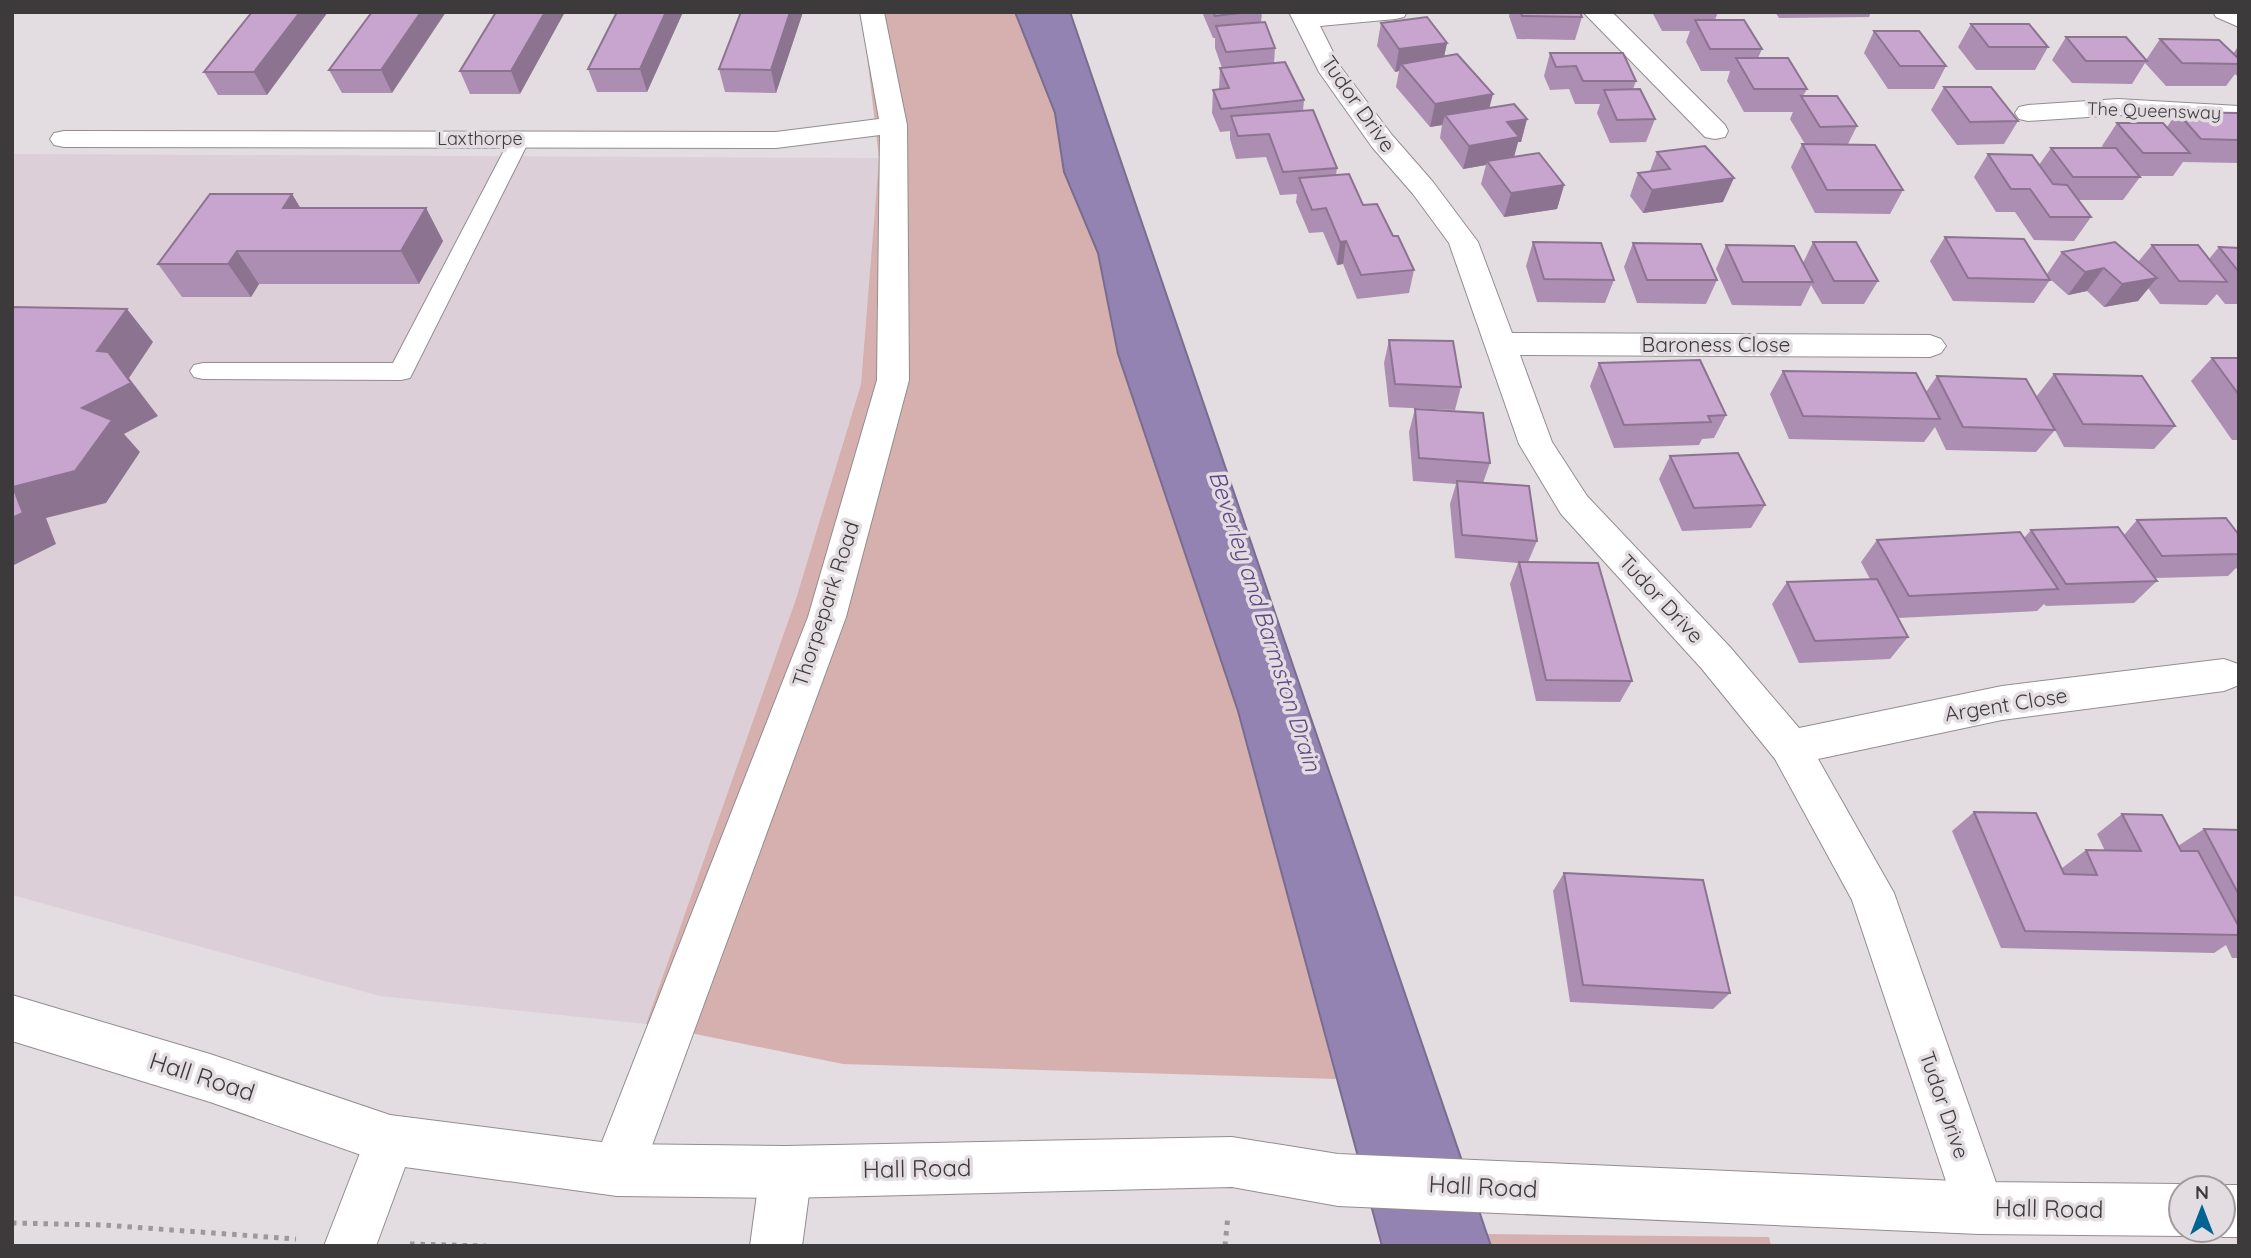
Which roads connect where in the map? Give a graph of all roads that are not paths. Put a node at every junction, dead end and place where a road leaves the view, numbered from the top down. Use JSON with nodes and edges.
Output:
{"nodes":[{"id":1,"x":872,"y":12,"type":"edge"},
{"id":2,"x":1395,"y":12,"type":"edge"},
{"id":3,"x":1595,"y":12,"type":"edge"},
{"id":4,"x":2225,"y":12,"type":"edge"},
{"id":5,"x":1303,"y":16,"type":"edge"},
{"id":6,"x":2239,"y":20,"type":"edge"},
{"id":7,"x":2028,"y":113,"type":"dead end"},
{"id":8,"x":2239,"y":114,"type":"edge"},
{"id":9,"x":894,"y":125,"type":"junction"},
{"id":10,"x":1715,"y":131,"type":"dead end"},
{"id":11,"x":64,"y":139,"type":"dead end"},
{"id":12,"x":520,"y":139,"type":"junction"},
{"id":13,"x":1501,"y":344,"type":"junction"},
{"id":14,"x":1930,"y":346,"type":"dead end"},
{"id":15,"x":202,"y":371,"type":"dead end"},
{"id":16,"x":2224,"y":675,"type":"dead end"},
{"id":17,"x":1790,"y":747,"type":"junction"},
{"id":18,"x":12,"y":1018,"type":"edge"},
{"id":19,"x":390,"y":1140,"type":"junction"},
{"id":20,"x":617,"y":1170,"type":"junction"},
{"id":21,"x":786,"y":1172,"type":"junction"},
{"id":22,"x":1979,"y":1208,"type":"junction"},
{"id":23,"x":2167,"y":1210,"type":"edge"},
{"id":24,"x":351,"y":1244,"type":"edge"},
{"id":25,"x":776,"y":1246,"type":"edge"}],
"edges":[{"from":1,"to":9,"type":"street","name":"Thorpepark Road"},
{"from":2,"to":5,"type":"street"},
{"from":3,"to":10,"type":"street"},
{"from":4,"to":6,"type":"street"},
{"from":5,"to":13,"type":"street","name":"Tudor Drive"},
{"from":7,"to":8,"type":"street","name":"The Queensway"},
{"from":9,"to":12,"type":"street","name":"Laxthorpe"},
{"from":9,"to":20,"type":"street","name":"Thorpepark Road"},
{"from":11,"to":12,"type":"street","name":"Laxthorpe"},
{"from":12,"to":15,"type":"lane"},
{"from":13,"to":14,"type":"street","name":"Baroness Close"},
{"from":13,"to":17,"type":"street","name":"Tudor Drive"},
{"from":16,"to":17,"type":"street","name":"Argent Close"},
{"from":17,"to":22,"type":"street","name":"Tudor Drive"},
{"from":18,"to":19,"type":"street","name":"Hall Road"},
{"from":19,"to":20,"type":"street","name":"Hall Road"},
{"from":19,"to":24,"type":"street"},
{"from":20,"to":21,"type":"street","name":"Hall Road"},
{"from":21,"to":22,"type":"street","name":"Hall Road"},
{"from":21,"to":25,"type":"street"},
{"from":22,"to":23,"type":"street","name":"Hall Road"}]}
